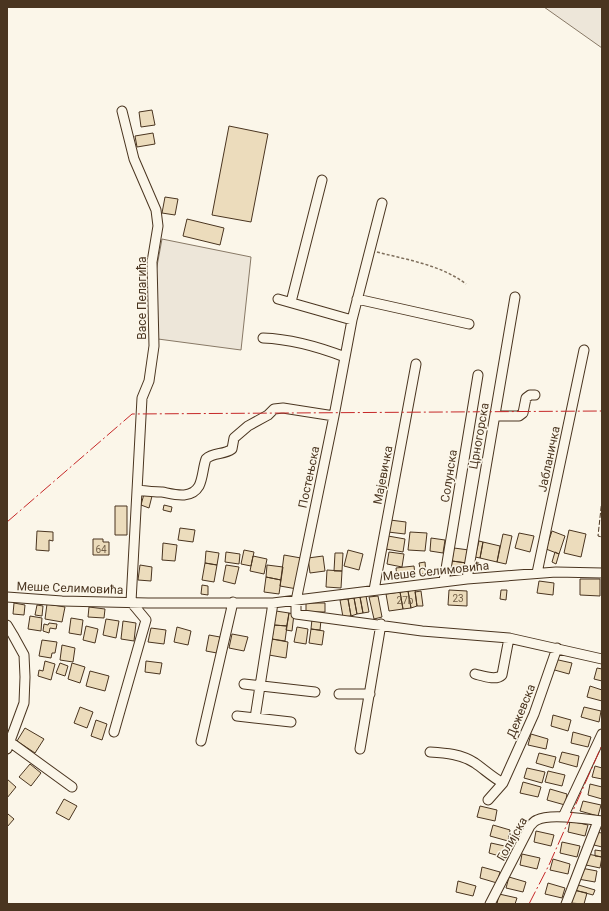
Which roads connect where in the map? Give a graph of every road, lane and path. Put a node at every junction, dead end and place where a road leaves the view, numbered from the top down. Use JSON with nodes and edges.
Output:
{"nodes":[{"id":1,"x":122,"y":111,"type":"dead end"},
{"id":2,"x":322,"y":180,"type":"dead end"},
{"id":3,"x":382,"y":203,"type":"dead end"},
{"id":4,"x":370,"y":250,"type":"junction"},
{"id":5,"x":466,"y":284,"type":"dead end"},
{"id":6,"x":515,"y":297,"type":"dead end"},
{"id":7,"x":278,"y":299,"type":"dead end"},
{"id":8,"x":357,"y":300,"type":"junction"},
{"id":9,"x":291,"y":302,"type":"junction"},
{"id":10,"x":352,"y":320,"type":"junction"},
{"id":11,"x":469,"y":324,"type":"dead end"},
{"id":12,"x":263,"y":338,"type":"dead end"},
{"id":13,"x":584,"y":350,"type":"dead end"},
{"id":14,"x":345,"y":357,"type":"junction"},
{"id":15,"x":416,"y":364,"type":"dead end"},
{"id":16,"x":478,"y":375,"type":"dead end"},
{"id":17,"x":535,"y":396,"type":"dead end"},
{"id":18,"x":334,"y":416,"type":"junction"},
{"id":19,"x":495,"y":416,"type":"junction"},
{"id":20,"x":136,"y":490,"type":"junction"},
{"id":21,"x":537,"y":573,"type":"junction"},
{"id":22,"x":602,"y":573,"type":"edge"},
{"id":23,"x":467,"y":579,"type":"junction"},
{"id":24,"x":444,"y":581,"type":"junction"},
{"id":25,"x":374,"y":590,"type":"junction"},
{"id":26,"x":7,"y":598,"type":"edge"},
{"id":27,"x":296,"y":601,"type":"junction"},
{"id":28,"x":131,"y":602,"type":"junction"},
{"id":29,"x":233,"y":602,"type":"junction"},
{"id":30,"x":273,"y":603,"type":"junction"},
{"id":31,"x":381,"y":624,"type":"junction"},
{"id":32,"x":7,"y":626,"type":"edge"},
{"id":33,"x":509,"y":638,"type":"junction"},
{"id":34,"x":557,"y":648,"type":"junction"},
{"id":35,"x":602,"y":659,"type":"edge"},
{"id":36,"x":474,"y":674,"type":"dead end"},
{"id":37,"x":244,"y":684,"type":"dead end"},
{"id":38,"x":260,"y":686,"type":"junction"},
{"id":39,"x":315,"y":692,"type":"dead end"},
{"id":40,"x":339,"y":694,"type":"dead end"},
{"id":41,"x":370,"y":694,"type":"junction"},
{"id":42,"x":237,"y":716,"type":"dead end"},
{"id":43,"x":255,"y":718,"type":"junction"},
{"id":44,"x":292,"y":722,"type":"dead end"},
{"id":45,"x":114,"y":732,"type":"dead end"},
{"id":46,"x":602,"y":734,"type":"edge"},
{"id":47,"x":201,"y":741,"type":"dead end"},
{"id":48,"x":8,"y":745,"type":"edge"},
{"id":49,"x":360,"y":749,"type":"dead end"},
{"id":50,"x":430,"y":752,"type":"dead end"},
{"id":51,"x":503,"y":782,"type":"junction"},
{"id":52,"x":72,"y":787,"type":"dead end"},
{"id":53,"x":488,"y":800,"type":"dead end"},
{"id":54,"x":563,"y":817,"type":"junction"},
{"id":55,"x":600,"y":821,"type":"edge"},
{"id":56,"x":490,"y":904,"type":"edge"},
{"id":57,"x":566,"y":904,"type":"edge"}],
"edges":[{"from":1,"to":20,"type":"street","name":"Васе Пелагића"},
{"from":2,"to":9,"type":"street"},
{"from":3,"to":4,"type":"street","name":"Постењска"},
{"from":4,"to":5,"type":"path"},
{"from":4,"to":8,"type":"street","name":"Постењска"},
{"from":6,"to":19,"type":"street","name":"Црногорска"},
{"from":7,"to":9,"type":"street"},
{"from":8,"to":10,"type":"street","name":"Постењска"},
{"from":8,"to":11,"type":"street"},
{"from":9,"to":10,"type":"street"},
{"from":10,"to":14,"type":"street","name":"Постењска"},
{"from":12,"to":14,"type":"street"},
{"from":13,"to":21,"type":"street","name":"Јабланичка"},
{"from":14,"to":18,"type":"street","name":"Постењска"},
{"from":15,"to":25,"type":"street","name":"Мајевичка"},
{"from":16,"to":24,"type":"street","name":"Солунска"},
{"from":17,"to":19,"type":"street"},
{"from":18,"to":20,"type":"street"},
{"from":18,"to":27,"type":"street","name":"Постењска"},
{"from":19,"to":23,"type":"street","name":"Црногорска"},
{"from":20,"to":28,"type":"street","name":"Васе Пелагића"},
{"from":21,"to":22,"type":"street","name":"Меше Селимовића"},
{"from":21,"to":23,"type":"street","name":"Меше Селимовића"},
{"from":23,"to":24,"type":"street","name":"Меше Селимовића"},
{"from":24,"to":25,"type":"street","name":"Меше Селимовића"},
{"from":25,"to":27,"type":"street","name":"Меше Селимовића"},
{"from":26,"to":28,"type":"street","name":"Меше Селимовића"},
{"from":27,"to":30,"type":"street","name":"Меше Селимовића"},
{"from":27,"to":31,"type":"street"},
{"from":28,"to":29,"type":"street","name":"Меше Селимовића"},
{"from":28,"to":45,"type":"street","name":"Меше Селимовића"},
{"from":29,"to":30,"type":"street","name":"Меше Селимовића"},
{"from":29,"to":47,"type":"street"},
{"from":30,"to":38,"type":"street"},
{"from":31,"to":33,"type":"street"},
{"from":31,"to":41,"type":"street"},
{"from":32,"to":48,"type":"street"},
{"from":33,"to":34,"type":"street"},
{"from":33,"to":36,"type":"street"},
{"from":34,"to":35,"type":"street"},
{"from":34,"to":51,"type":"street","name":"Дежевска"},
{"from":37,"to":38,"type":"street"},
{"from":38,"to":39,"type":"street"},
{"from":38,"to":43,"type":"street"},
{"from":40,"to":41,"type":"street"},
{"from":41,"to":49,"type":"street"},
{"from":42,"to":43,"type":"street"},
{"from":43,"to":44,"type":"street"},
{"from":46,"to":54,"type":"street"},
{"from":48,"to":52,"type":"street"},
{"from":50,"to":51,"type":"street"},
{"from":51,"to":53,"type":"street","name":"Дежевска"},
{"from":54,"to":55,"type":"street","name":"Голијска"},
{"from":54,"to":56,"type":"street","name":"Голијска"},
{"from":55,"to":57,"type":"street","name":"Голијска"}]}
